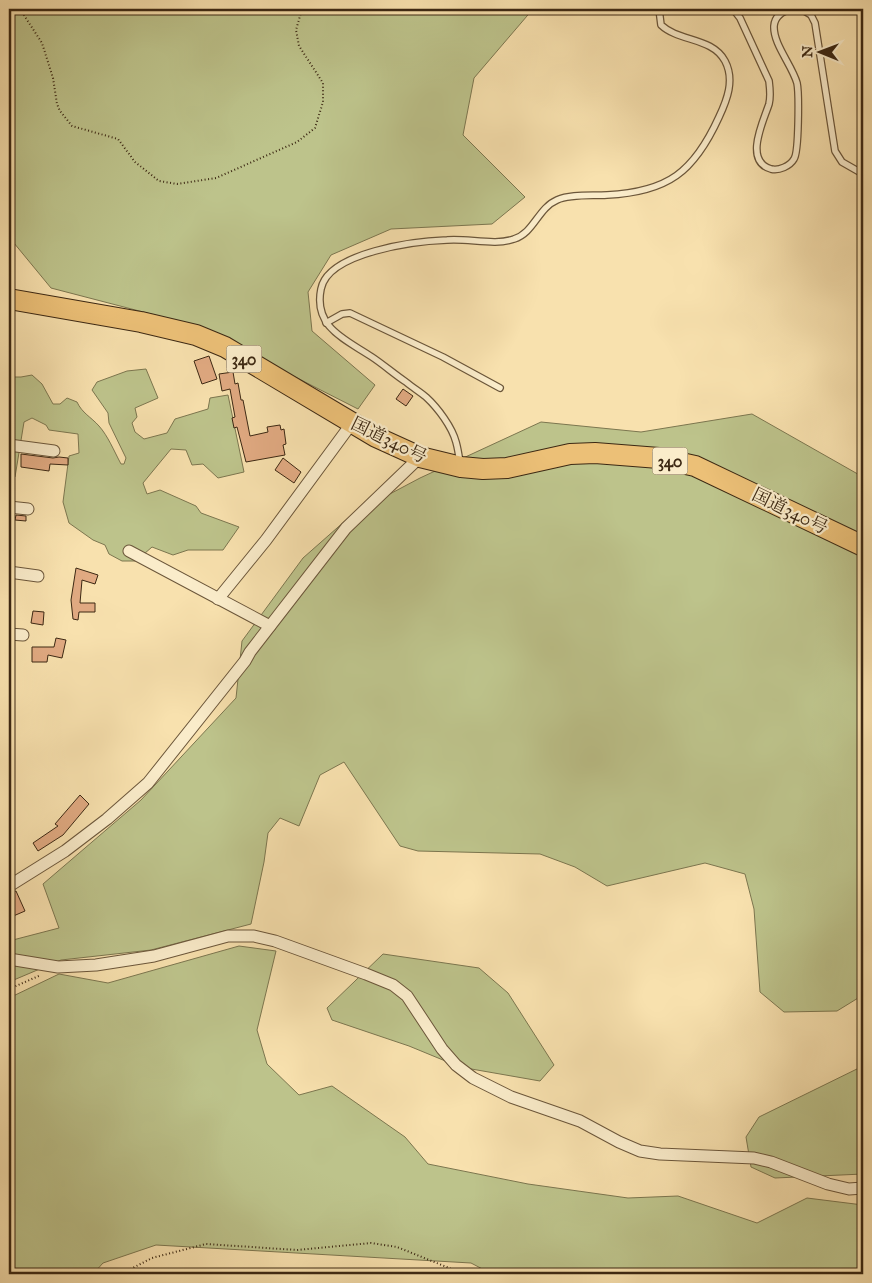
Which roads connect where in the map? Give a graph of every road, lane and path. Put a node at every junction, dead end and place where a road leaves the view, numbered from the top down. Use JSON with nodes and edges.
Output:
{"nodes":[{"id":1,"x":20,"y":9,"type":"edge"},
{"id":2,"x":302,"y":9,"type":"edge"},
{"id":3,"x":659,"y":9,"type":"edge"},
{"id":4,"x":733,"y":9,"type":"edge"},
{"id":5,"x":792,"y":9,"type":"edge"},
{"id":6,"x":801,"y":9,"type":"edge"},
{"id":7,"x":863,"y":174,"type":"edge"},
{"id":8,"x":9,"y":299,"type":"edge"},
{"id":9,"x":326,"y":324,"type":"junction"},
{"id":10,"x":500,"y":388,"type":"dead end"},
{"id":11,"x":352,"y":423,"type":"junction"},
{"id":12,"x":9,"y":445,"type":"edge"},
{"id":13,"x":54,"y":451,"type":"dead end"},
{"id":14,"x":420,"y":457,"type":"junction"},
{"id":15,"x":461,"y":467,"type":"junction"},
{"id":16,"x":9,"y":507,"type":"edge"},
{"id":17,"x":28,"y":509,"type":"dead end"},
{"id":18,"x":863,"y":546,"type":"edge"},
{"id":19,"x":129,"y":551,"type":"dead end"},
{"id":20,"x":9,"y":572,"type":"edge"},
{"id":21,"x":38,"y":576,"type":"dead end"},
{"id":22,"x":218,"y":599,"type":"junction"},
{"id":23,"x":270,"y":626,"type":"junction"},
{"id":24,"x":9,"y":634,"type":"edge"},
{"id":25,"x":23,"y":635,"type":"dead end"},
{"id":26,"x":9,"y":886,"type":"edge"},
{"id":27,"x":9,"y":959,"type":"edge"},
{"id":28,"x":58,"y":968,"type":"junction"},
{"id":29,"x":9,"y":989,"type":"edge"},
{"id":30,"x":863,"y":1188,"type":"edge"},
{"id":31,"x":121,"y":1274,"type":"edge"},
{"id":32,"x":464,"y":1274,"type":"edge"}],
"edges":[{"from":1,"to":2,"type":"path"},
{"from":3,"to":9,"type":"lane"},
{"from":4,"to":5,"type":"lane"},
{"from":6,"to":7,"type":"lane"},
{"from":8,"to":11,"type":"highway","name":"国道340号","number":"340"},
{"from":9,"to":10,"type":"lane"},
{"from":9,"to":15,"type":"lane"},
{"from":11,"to":14,"type":"highway","name":"国道340号","number":"340"},
{"from":11,"to":22,"type":"street"},
{"from":12,"to":13,"type":"street"},
{"from":14,"to":15,"type":"highway","name":"国道340号","number":"340"},
{"from":14,"to":23,"type":"street"},
{"from":15,"to":18,"type":"highway","name":"国道340号","number":"340"},
{"from":16,"to":17,"type":"street"},
{"from":19,"to":22,"type":"street"},
{"from":20,"to":21,"type":"street"},
{"from":22,"to":23,"type":"street"},
{"from":23,"to":26,"type":"street"},
{"from":24,"to":25,"type":"street"},
{"from":27,"to":28,"type":"street"},
{"from":28,"to":29,"type":"path"},
{"from":28,"to":30,"type":"street"},
{"from":31,"to":32,"type":"path"}]}
